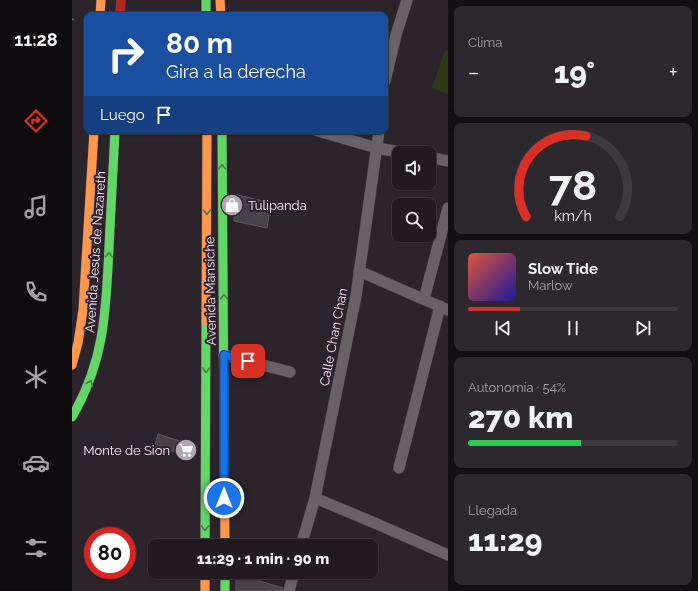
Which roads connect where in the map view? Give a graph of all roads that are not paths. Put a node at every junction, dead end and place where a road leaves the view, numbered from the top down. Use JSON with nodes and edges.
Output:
{"nodes":[{"id":1,"x":101,"y":0,"type":"edge"},
{"id":2,"x":121,"y":0,"type":"edge"},
{"id":3,"x":206,"y":0,"type":"edge"},
{"id":4,"x":220,"y":0,"type":"edge"},
{"id":5,"x":407,"y":0,"type":"edge"},
{"id":6,"x":100,"y":12,"type":"edge"},
{"id":7,"x":120,"y":12,"type":"edge"},
{"id":8,"x":206,"y":12,"type":"edge"},
{"id":9,"x":221,"y":12,"type":"edge"},
{"id":10,"x":388,"y":68,"type":"edge"},
{"id":11,"x":94,"y":134,"type":"edge"},
{"id":12,"x":115,"y":134,"type":"edge"},
{"id":13,"x":207,"y":134,"type":"edge"},
{"id":14,"x":222,"y":134,"type":"edge"},
{"id":15,"x":328,"y":134,"type":"edge"},
{"id":16,"x":379,"y":134,"type":"edge"},
{"id":17,"x":377,"y":148,"type":"junction"},
{"id":18,"x":392,"y":151,"type":"edge"},
{"id":19,"x":436,"y":159,"type":"edge"},
{"id":20,"x":448,"y":161,"type":"edge"},
{"id":21,"x":448,"y":208,"type":"edge"},
{"id":22,"x":445,"y":231,"type":"edge"},
{"id":23,"x":359,"y":271,"type":"junction"},
{"id":24,"x":424,"y":299,"type":"junction"},
{"id":25,"x":444,"y":308,"type":"edge"},
{"id":26,"x":207,"y":324,"type":"junction"},
{"id":27,"x":224,"y":325,"type":"junction"},
{"id":28,"x":224,"y":355,"type":"junction"},
{"id":29,"x":72,"y":366,"type":"edge"},
{"id":30,"x":290,"y":372,"type":"dead end"},
{"id":31,"x":72,"y":417,"type":"edge"},
{"id":32,"x":399,"y":468,"type":"dead end"},
{"id":33,"x":215,"y":498,"type":"junction"},
{"id":34,"x":314,"y":498,"type":"junction"},
{"id":35,"x":206,"y":539,"type":"edge"},
{"id":36,"x":224,"y":539,"type":"edge"},
{"id":37,"x":303,"y":539,"type":"edge"},
{"id":38,"x":448,"y":555,"type":"edge"},
{"id":39,"x":205,"y":579,"type":"edge"},
{"id":40,"x":225,"y":579,"type":"edge"},
{"id":41,"x":292,"y":579,"type":"edge"},
{"id":42,"x":205,"y":591,"type":"edge"},
{"id":43,"x":225,"y":591,"type":"edge"},
{"id":44,"x":289,"y":591,"type":"edge"}],
"edges":[{"from":1,"to":6,"type":"main road"},
{"from":2,"to":7,"type":"main road"},
{"from":3,"to":8,"type":"main road"},
{"from":4,"to":9,"type":"main road"},
{"from":5,"to":10,"type":"street"},
{"from":11,"to":29,"type":"main road","name":"Avenida Jesús de Nazareth"},
{"from":31,"to":12,"type":"main road","name":"Avenida Jesús de Nazareth","one_way":true},
{"from":13,"to":26,"type":"main road","name":"Avenida Mansiche","one_way":true},
{"from":27,"to":14,"type":"main road","name":"Avenida Mansiche","one_way":true},
{"from":15,"to":17,"type":"street"},
{"from":16,"to":17,"type":"street","name":"Calle Chan Chan"},
{"from":17,"to":18,"type":"street"},
{"from":17,"to":23,"type":"street","name":"Calle Chan Chan"},
{"from":19,"to":20,"type":"street"},
{"from":21,"to":22,"type":"street"},
{"from":22,"to":24,"type":"street"},
{"from":23,"to":24,"type":"street"},
{"from":23,"to":34,"type":"street","name":"Calle Chan Chan"},
{"from":24,"to":25,"type":"street"},
{"from":25,"to":32,"type":"street"},
{"from":26,"to":27,"type":"main road"},
{"from":26,"to":33,"type":"main road","name":"Avenida Mansiche","one_way":true},
{"from":27,"to":28,"type":"main road","name":"Avenida Mansiche"},
{"from":28,"to":30,"type":"street"},
{"from":28,"to":33,"type":"main road","name":"Avenida Mansiche"},
{"from":33,"to":35,"type":"main road","name":"Avenida Mansiche","one_way":true},
{"from":33,"to":36,"type":"main road","name":"Avenida Mansiche"},
{"from":34,"to":37,"type":"street","name":"Calle Chan Chan"},
{"from":34,"to":38,"type":"street"},
{"from":39,"to":42,"type":"main road"},
{"from":40,"to":43,"type":"main road"},
{"from":41,"to":44,"type":"street"}]}
